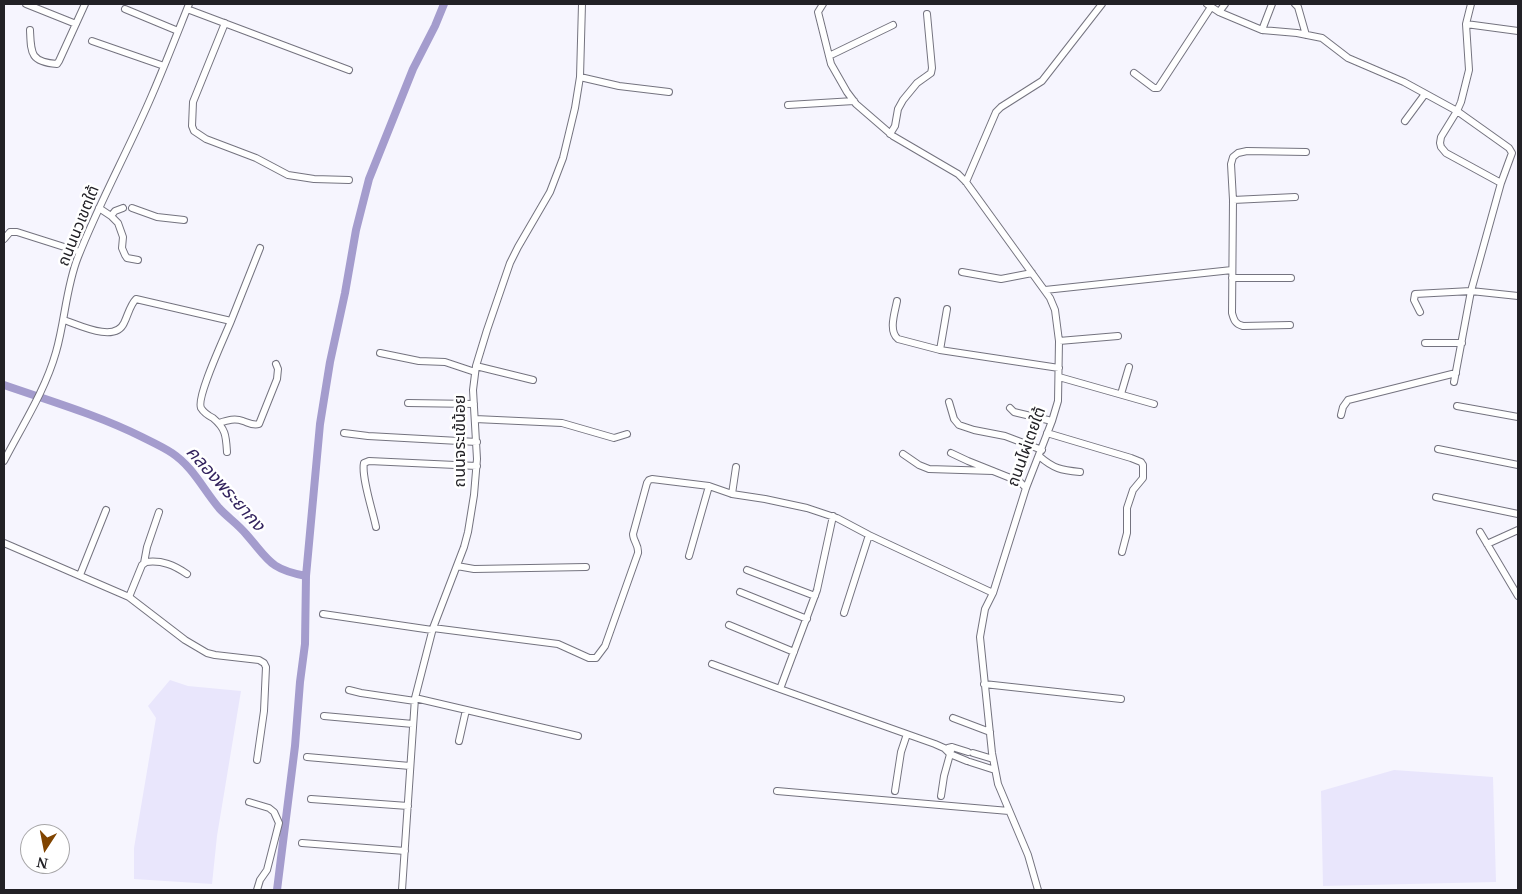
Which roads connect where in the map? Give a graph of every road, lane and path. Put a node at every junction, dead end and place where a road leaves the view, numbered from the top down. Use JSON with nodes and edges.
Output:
{"nodes":[{"id":1,"x":26,"y":4,"type":"edge"},
{"id":2,"x":84,"y":4,"type":"edge"},
{"id":3,"x":582,"y":4,"type":"edge"},
{"id":4,"x":815,"y":4,"type":"edge"},
{"id":5,"x":823,"y":4,"type":"edge"},
{"id":6,"x":1102,"y":4,"type":"edge"},
{"id":7,"x":1225,"y":4,"type":"edge"},
{"id":8,"x":1272,"y":4,"type":"edge"},
{"id":9,"x":1295,"y":4,"type":"edge"},
{"id":10,"x":1471,"y":4,"type":"edge"},
{"id":11,"x":1209,"y":5,"type":"edge"},
{"id":12,"x":188,"y":6,"type":"edge"},
{"id":13,"x":126,"y":9,"type":"dead end"},
{"id":14,"x":818,"y":12,"type":"junction"},
{"id":15,"x":1219,"y":12,"type":"junction"},
{"id":16,"x":927,"y":14,"type":"dead end"},
{"id":17,"x":224,"y":23,"type":"junction"},
{"id":18,"x":76,"y":24,"type":"junction"},
{"id":19,"x":893,"y":24,"type":"dead end"},
{"id":20,"x":1466,"y":24,"type":"junction"},
{"id":21,"x":30,"y":30,"type":"dead end"},
{"id":22,"x":1262,"y":30,"type":"junction"},
{"id":23,"x":178,"y":31,"type":"junction"},
{"id":24,"x":1518,"y":31,"type":"edge"},
{"id":25,"x":1306,"y":34,"type":"junction"},
{"id":26,"x":92,"y":41,"type":"dead end"},
{"id":27,"x":829,"y":56,"type":"junction"},
{"id":28,"x":164,"y":66,"type":"junction"},
{"id":29,"x":349,"y":70,"type":"dead end"},
{"id":30,"x":1134,"y":73,"type":"dead end"},
{"id":31,"x":580,"y":77,"type":"junction"},
{"id":32,"x":669,"y":92,"type":"dead end"},
{"id":33,"x":1425,"y":94,"type":"junction"},
{"id":34,"x":854,"y":101,"type":"junction"},
{"id":35,"x":788,"y":105,"type":"dead end"},
{"id":36,"x":1457,"y":111,"type":"junction"},
{"id":37,"x":1405,"y":121,"type":"dead end"},
{"id":38,"x":890,"y":134,"type":"junction"},
{"id":39,"x":1306,"y":152,"type":"dead end"},
{"id":40,"x":349,"y":180,"type":"dead end"},
{"id":41,"x":966,"y":182,"type":"junction"},
{"id":42,"x":1501,"y":183,"type":"junction"},
{"id":43,"x":1295,"y":197,"type":"dead end"},
{"id":44,"x":1233,"y":200,"type":"junction"},
{"id":45,"x":99,"y":208,"type":"junction"},
{"id":46,"x":124,"y":208,"type":"dead end"},
{"id":47,"x":132,"y":208,"type":"dead end"},
{"id":48,"x":111,"y":216,"type":"junction"},
{"id":49,"x":184,"y":220,"type":"dead end"},
{"id":50,"x":4,"y":239,"type":"edge"},
{"id":51,"x":260,"y":248,"type":"dead end"},
{"id":52,"x":80,"y":252,"type":"junction"},
{"id":53,"x":138,"y":260,"type":"dead end"},
{"id":54,"x":1232,"y":270,"type":"junction"},
{"id":55,"x":962,"y":272,"type":"dead end"},
{"id":56,"x":1032,"y":273,"type":"junction"},
{"id":57,"x":1232,"y":278,"type":"junction"},
{"id":58,"x":1291,"y":278,"type":"dead end"},
{"id":59,"x":1045,"y":290,"type":"junction"},
{"id":60,"x":1471,"y":291,"type":"junction"},
{"id":61,"x":1518,"y":296,"type":"edge"},
{"id":62,"x":897,"y":301,"type":"dead end"},
{"id":63,"x":947,"y":309,"type":"dead end"},
{"id":64,"x":1420,"y":312,"type":"dead end"},
{"id":65,"x":64,"y":320,"type":"junction"},
{"id":66,"x":231,"y":322,"type":"junction"},
{"id":67,"x":1290,"y":325,"type":"dead end"},
{"id":68,"x":1118,"y":336,"type":"dead end"},
{"id":69,"x":1059,"y":341,"type":"junction"},
{"id":70,"x":1425,"y":343,"type":"dead end"},
{"id":71,"x":1462,"y":343,"type":"junction"},
{"id":72,"x":940,"y":350,"type":"junction"},
{"id":73,"x":380,"y":353,"type":"dead end"},
{"id":74,"x":276,"y":364,"type":"dead end"},
{"id":75,"x":1129,"y":367,"type":"dead end"},
{"id":76,"x":1060,"y":368,"type":"junction"},
{"id":77,"x":476,"y":369,"type":"junction"},
{"id":78,"x":1456,"y":373,"type":"junction"},
{"id":79,"x":1060,"y":378,"type":"junction"},
{"id":80,"x":533,"y":380,"type":"dead end"},
{"id":81,"x":1454,"y":382,"type":"dead end"},
{"id":82,"x":1121,"y":394,"type":"junction"},
{"id":83,"x":949,"y":402,"type":"dead end"},
{"id":84,"x":408,"y":403,"type":"dead end"},
{"id":85,"x":474,"y":404,"type":"junction"},
{"id":86,"x":1154,"y":404,"type":"dead end"},
{"id":87,"x":1457,"y":406,"type":"dead end"},
{"id":88,"x":1010,"y":408,"type":"dead end"},
{"id":89,"x":1341,"y":415,"type":"dead end"},
{"id":90,"x":1518,"y":417,"type":"edge"},
{"id":91,"x":475,"y":419,"type":"junction"},
{"id":92,"x":1052,"y":421,"type":"junction"},
{"id":93,"x":219,"y":424,"type":"junction"},
{"id":94,"x":344,"y":433,"type":"dead end"},
{"id":95,"x":1047,"y":433,"type":"junction"},
{"id":96,"x":627,"y":434,"type":"dead end"},
{"id":97,"x":477,"y":442,"type":"junction"},
{"id":98,"x":1438,"y":450,"type":"dead end"},
{"id":99,"x":227,"y":452,"type":"dead end"},
{"id":100,"x":951,"y":453,"type":"dead end"},
{"id":101,"x":1041,"y":453,"type":"junction"},
{"id":102,"x":904,"y":454,"type":"dead end"},
{"id":103,"x":4,"y":461,"type":"edge"},
{"id":104,"x":1518,"y":465,"type":"edge"},
{"id":105,"x":477,"y":466,"type":"junction"},
{"id":106,"x":736,"y":467,"type":"dead end"},
{"id":107,"x":993,"y":471,"type":"junction"},
{"id":108,"x":1080,"y":472,"type":"dead end"},
{"id":109,"x":709,"y":486,"type":"junction"},
{"id":110,"x":1026,"y":488,"type":"junction"},
{"id":111,"x":732,"y":494,"type":"junction"},
{"id":112,"x":1436,"y":497,"type":"dead end"},
{"id":113,"x":106,"y":510,"type":"dead end"},
{"id":114,"x":159,"y":512,"type":"dead end"},
{"id":115,"x":1518,"y":514,"type":"edge"},
{"id":116,"x":834,"y":516,"type":"junction"},
{"id":117,"x":376,"y":527,"type":"dead end"},
{"id":118,"x":1518,"y":530,"type":"edge"},
{"id":119,"x":1480,"y":532,"type":"dead end"},
{"id":120,"x":869,"y":534,"type":"junction"},
{"id":121,"x":4,"y":543,"type":"edge"},
{"id":122,"x":1488,"y":544,"type":"junction"},
{"id":123,"x":1122,"y":552,"type":"dead end"},
{"id":124,"x":689,"y":556,"type":"dead end"},
{"id":125,"x":144,"y":563,"type":"junction"},
{"id":126,"x":457,"y":566,"type":"junction"},
{"id":127,"x":586,"y":567,"type":"dead end"},
{"id":128,"x":747,"y":570,"type":"dead end"},
{"id":129,"x":187,"y":574,"type":"dead end"},
{"id":130,"x":80,"y":575,"type":"junction"},
{"id":131,"x":740,"y":592,"type":"dead end"},
{"id":132,"x":993,"y":593,"type":"junction"},
{"id":133,"x":815,"y":596,"type":"junction"},
{"id":134,"x":1518,"y":596,"type":"edge"},
{"id":135,"x":130,"y":597,"type":"junction"},
{"id":136,"x":844,"y":613,"type":"dead end"},
{"id":137,"x":323,"y":614,"type":"dead end"},
{"id":138,"x":807,"y":618,"type":"junction"},
{"id":139,"x":729,"y":625,"type":"dead end"},
{"id":140,"x":433,"y":629,"type":"junction"},
{"id":141,"x":794,"y":652,"type":"junction"},
{"id":142,"x":712,"y":664,"type":"dead end"},
{"id":143,"x":984,"y":684,"type":"junction"},
{"id":144,"x":349,"y":690,"type":"dead end"},
{"id":145,"x":780,"y":690,"type":"junction"},
{"id":146,"x":415,"y":699,"type":"junction"},
{"id":147,"x":1121,"y":699,"type":"dead end"},
{"id":148,"x":466,"y":710,"type":"junction"},
{"id":149,"x":324,"y":716,"type":"dead end"},
{"id":150,"x":953,"y":718,"type":"dead end"},
{"id":151,"x":413,"y":724,"type":"junction"},
{"id":152,"x":990,"y":732,"type":"junction"},
{"id":153,"x":907,"y":734,"type":"junction"},
{"id":154,"x":578,"y":736,"type":"dead end"},
{"id":155,"x":459,"y":741,"type":"dead end"},
{"id":156,"x":951,"y":751,"type":"junction"},
{"id":157,"x":307,"y":757,"type":"dead end"},
{"id":158,"x":257,"y":760,"type":"dead end"},
{"id":159,"x":993,"y":760,"type":"junction"},
{"id":160,"x":410,"y":766,"type":"junction"},
{"id":161,"x":995,"y":770,"type":"junction"},
{"id":162,"x":777,"y":790,"type":"dead end"},
{"id":163,"x":895,"y":791,"type":"dead end"},
{"id":164,"x":941,"y":796,"type":"dead end"},
{"id":165,"x":311,"y":799,"type":"dead end"},
{"id":166,"x":249,"y":802,"type":"dead end"},
{"id":167,"x":408,"y":806,"type":"junction"},
{"id":168,"x":1010,"y":811,"type":"junction"},
{"id":169,"x":302,"y":843,"type":"dead end"},
{"id":170,"x":405,"y":851,"type":"junction"},
{"id":171,"x":257,"y":890,"type":"edge"},
{"id":172,"x":402,"y":890,"type":"edge"},
{"id":173,"x":1038,"y":890,"type":"edge"}],
"edges":[{"from":1,"to":18,"type":"street"},
{"from":2,"to":18,"type":"street"},
{"from":3,"to":31,"type":"street","name":"ถนนจระเข้น้อย"},
{"from":4,"to":14,"type":"street","name":"ถนนไผ่เตยใต้"},
{"from":5,"to":14,"type":"street"},
{"from":6,"to":41,"type":"street"},
{"from":7,"to":15,"type":"street"},
{"from":8,"to":22,"type":"street"},
{"from":9,"to":25,"type":"street"},
{"from":10,"to":20,"type":"street"},
{"from":11,"to":15,"type":"street"},
{"from":11,"to":30,"type":"street"},
{"from":12,"to":17,"type":"street"},
{"from":12,"to":23,"type":"street","name":"ถนนนวเขตใต้"},
{"from":13,"to":23,"type":"street"},
{"from":14,"to":27,"type":"street","name":"ถนนไผ่เตยใต้"},
{"from":15,"to":22,"type":"street"},
{"from":16,"to":38,"type":"street"},
{"from":17,"to":29,"type":"street"},
{"from":17,"to":40,"type":"street"},
{"from":18,"to":21,"type":"street"},
{"from":19,"to":27,"type":"street"},
{"from":20,"to":24,"type":"street"},
{"from":20,"to":36,"type":"street"},
{"from":22,"to":25,"type":"street"},
{"from":23,"to":28,"type":"street","name":"ถนนนวเขตใต้"},
{"from":25,"to":33,"type":"street"},
{"from":26,"to":28,"type":"street"},
{"from":27,"to":34,"type":"street","name":"ถนนไผ่เตยใต้"},
{"from":28,"to":45,"type":"street","name":"ถนนนวเขตใต้"},
{"from":31,"to":32,"type":"street"},
{"from":31,"to":77,"type":"street","name":"ถนนจระเข้น้อย"},
{"from":33,"to":36,"type":"street"},
{"from":33,"to":37,"type":"street"},
{"from":34,"to":35,"type":"street"},
{"from":34,"to":38,"type":"street","name":"ถนนไผ่เตยใต้"},
{"from":36,"to":42,"type":"street"},
{"from":36,"to":42,"type":"street"},
{"from":38,"to":41,"type":"street","name":"ถนนไผ่เตยใต้"},
{"from":39,"to":44,"type":"street"},
{"from":41,"to":56,"type":"street","name":"ถนนไผ่เตยใต้"},
{"from":42,"to":60,"type":"street"},
{"from":43,"to":44,"type":"street"},
{"from":44,"to":54,"type":"street"},
{"from":45,"to":48,"type":"street"},
{"from":45,"to":52,"type":"street","name":"ถนนนวเขตใต้"},
{"from":46,"to":48,"type":"street"},
{"from":47,"to":49,"type":"street"},
{"from":48,"to":53,"type":"street"},
{"from":50,"to":52,"type":"street"},
{"from":51,"to":66,"type":"street"},
{"from":52,"to":65,"type":"street","name":"ถนนนวเขตใต้"},
{"from":54,"to":57,"type":"street"},
{"from":54,"to":59,"type":"street"},
{"from":55,"to":56,"type":"street"},
{"from":56,"to":59,"type":"street","name":"ถนนไผ่เตยใต้"},
{"from":57,"to":58,"type":"street"},
{"from":57,"to":67,"type":"street"},
{"from":59,"to":69,"type":"street","name":"ถนนไผ่เตยใต้"},
{"from":60,"to":61,"type":"street"},
{"from":60,"to":64,"type":"street"},
{"from":60,"to":71,"type":"street"},
{"from":62,"to":72,"type":"street"},
{"from":63,"to":72,"type":"street"},
{"from":65,"to":66,"type":"street"},
{"from":65,"to":103,"type":"street","name":"ถนนนวเขตใต้"},
{"from":66,"to":93,"type":"street"},
{"from":68,"to":69,"type":"street"},
{"from":69,"to":76,"type":"street","name":"ถนนไผ่เตยใต้"},
{"from":70,"to":71,"type":"street"},
{"from":71,"to":78,"type":"street"},
{"from":72,"to":76,"type":"street"},
{"from":73,"to":77,"type":"street"},
{"from":74,"to":93,"type":"street"},
{"from":75,"to":82,"type":"street"},
{"from":76,"to":79,"type":"street","name":"ถนนไผ่เตยใต้"},
{"from":77,"to":80,"type":"street"},
{"from":77,"to":85,"type":"street","name":"ถนนจระเข้น้อย"},
{"from":78,"to":81,"type":"street"},
{"from":78,"to":89,"type":"street"},
{"from":79,"to":82,"type":"street"},
{"from":79,"to":92,"type":"street","name":"ถนนไผ่เตยใต้"},
{"from":82,"to":86,"type":"street"},
{"from":83,"to":101,"type":"street"},
{"from":84,"to":85,"type":"street"},
{"from":85,"to":91,"type":"street","name":"ถนนจระเข้น้อย"},
{"from":87,"to":90,"type":"street"},
{"from":88,"to":92,"type":"street"},
{"from":91,"to":96,"type":"street"},
{"from":91,"to":97,"type":"street","name":"ถนนจระเข้น้อย"},
{"from":92,"to":95,"type":"street","name":"ถนนไผ่เตยใต้"},
{"from":93,"to":99,"type":"street"},
{"from":94,"to":97,"type":"street"},
{"from":95,"to":101,"type":"street","name":"ถนนไผ่เตยใต้"},
{"from":95,"to":123,"type":"street"},
{"from":97,"to":105,"type":"street","name":"ถนนจระเข้น้อย"},
{"from":98,"to":104,"type":"street"},
{"from":100,"to":107,"type":"street"},
{"from":101,"to":108,"type":"street"},
{"from":101,"to":110,"type":"street","name":"ถนนไผ่เตยใต้"},
{"from":102,"to":107,"type":"street"},
{"from":105,"to":117,"type":"street"},
{"from":105,"to":126,"type":"street","name":"ถนนจระเข้น้อย"},
{"from":106,"to":111,"type":"street"},
{"from":107,"to":110,"type":"street"},
{"from":109,"to":111,"type":"street"},
{"from":109,"to":124,"type":"street"},
{"from":109,"to":140,"type":"street"},
{"from":110,"to":132,"type":"street","name":"ถนนไผ่เตยใต้"},
{"from":111,"to":116,"type":"street"},
{"from":112,"to":115,"type":"street"},
{"from":113,"to":130,"type":"street"},
{"from":114,"to":125,"type":"street"},
{"from":116,"to":120,"type":"street"},
{"from":116,"to":133,"type":"street"},
{"from":118,"to":122,"type":"street"},
{"from":119,"to":122,"type":"street"},
{"from":120,"to":132,"type":"street"},
{"from":120,"to":136,"type":"street"},
{"from":121,"to":130,"type":"street"},
{"from":122,"to":134,"type":"street"},
{"from":125,"to":129,"type":"street"},
{"from":125,"to":135,"type":"street"},
{"from":126,"to":127,"type":"street"},
{"from":126,"to":140,"type":"street","name":"ถนนจระเข้น้อย"},
{"from":128,"to":133,"type":"street"},
{"from":130,"to":135,"type":"street"},
{"from":131,"to":138,"type":"street"},
{"from":132,"to":143,"type":"street","name":"ถนนไผ่เตยใต้"},
{"from":133,"to":138,"type":"street"},
{"from":135,"to":158,"type":"street"},
{"from":137,"to":140,"type":"street"},
{"from":138,"to":141,"type":"street"},
{"from":139,"to":141,"type":"street"},
{"from":140,"to":146,"type":"street","name":"ถนนจระเข้น้อย"},
{"from":141,"to":145,"type":"street"},
{"from":142,"to":145,"type":"street"},
{"from":143,"to":147,"type":"street"},
{"from":143,"to":152,"type":"street","name":"ถนนไผ่เตยใต้"},
{"from":144,"to":146,"type":"street"},
{"from":145,"to":153,"type":"street"},
{"from":146,"to":148,"type":"street"},
{"from":146,"to":151,"type":"street","name":"ถนนจระเข้น้อย"},
{"from":148,"to":154,"type":"street"},
{"from":148,"to":155,"type":"street"},
{"from":149,"to":151,"type":"street"},
{"from":150,"to":152,"type":"street"},
{"from":151,"to":160,"type":"street","name":"ถนนจระเข้น้อย"},
{"from":152,"to":159,"type":"street","name":"ถนนไผ่เตยใต้"},
{"from":153,"to":156,"type":"street"},
{"from":153,"to":163,"type":"street"},
{"from":156,"to":159,"type":"street"},
{"from":156,"to":161,"type":"street"},
{"from":156,"to":164,"type":"street"},
{"from":157,"to":160,"type":"street"},
{"from":159,"to":161,"type":"street","name":"ถนนไผ่เตยใต้"},
{"from":160,"to":167,"type":"street","name":"ถนนจระเข้น้อย"},
{"from":161,"to":168,"type":"street","name":"ถนนไผ่เตยใต้"},
{"from":162,"to":168,"type":"street"},
{"from":165,"to":167,"type":"street"},
{"from":166,"to":171,"type":"street"},
{"from":167,"to":170,"type":"street","name":"ถนนจระเข้น้อย"},
{"from":168,"to":173,"type":"street","name":"ถนนไผ่เตยใต้"},
{"from":169,"to":170,"type":"street"},
{"from":170,"to":172,"type":"street","name":"ถนนจระเข้น้อย"}]}
